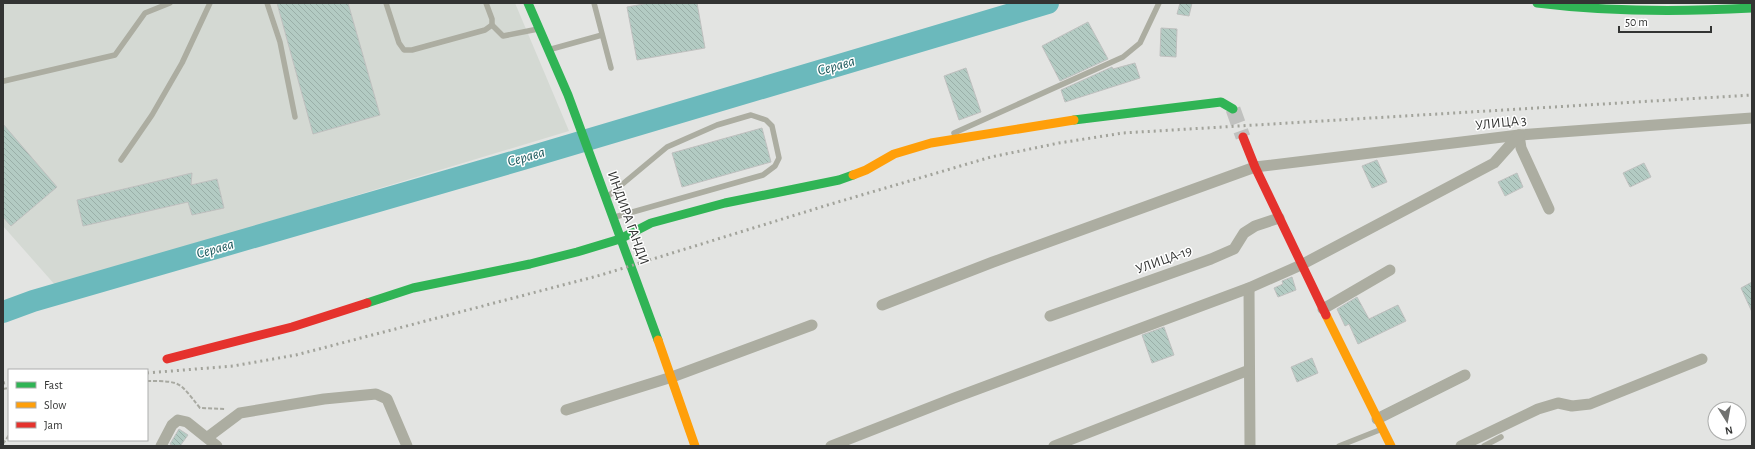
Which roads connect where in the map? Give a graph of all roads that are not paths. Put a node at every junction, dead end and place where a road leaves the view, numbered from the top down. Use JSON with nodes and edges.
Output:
{"nodes":[{"id":1,"x":170,"y":3,"type":"edge"},
{"id":2,"x":210,"y":3,"type":"edge"},
{"id":3,"x":267,"y":3,"type":"edge"},
{"id":4,"x":386,"y":3,"type":"edge"},
{"id":5,"x":486,"y":3,"type":"edge"},
{"id":6,"x":528,"y":3,"type":"edge"},
{"id":7,"x":594,"y":3,"type":"edge"},
{"id":8,"x":1159,"y":3,"type":"edge"},
{"id":9,"x":1537,"y":3,"type":"edge"},
{"id":10,"x":1752,"y":8,"type":"edge"},
{"id":11,"x":492,"y":25,"type":"junction"},
{"id":12,"x":539,"y":29,"type":"junction"},
{"id":13,"x":602,"y":35,"type":"junction"},
{"id":14,"x":548,"y":50,"type":"junction"},
{"id":15,"x":611,"y":68,"type":"dead end"},
{"id":16,"x":4,"y":81,"type":"dead end"},
{"id":17,"x":1233,"y":109,"type":"dead end"},
{"id":18,"x":295,"y":117,"type":"dead end"},
{"id":19,"x":1752,"y":118,"type":"edge"},
{"id":20,"x":1519,"y":135,"type":"junction"},
{"id":21,"x":1243,"y":137,"type":"tunnel mouth"},
{"id":22,"x":931,"y":143,"type":"junction"},
{"id":23,"x":121,"y":160,"type":"dead end"},
{"id":24,"x":1255,"y":167,"type":"junction"},
{"id":25,"x":605,"y":198,"type":"junction"},
{"id":26,"x":1549,"y":209,"type":"dead end"},
{"id":27,"x":612,"y":218,"type":"junction"},
{"id":28,"x":1279,"y":218,"type":"junction"},
{"id":29,"x":620,"y":239,"type":"junction"},
{"id":30,"x":1301,"y":265,"type":"junction"},
{"id":31,"x":1390,"y":270,"type":"dead end"},
{"id":32,"x":1249,"y":288,"type":"junction"},
{"id":33,"x":882,"y":305,"type":"dead end"},
{"id":34,"x":1323,"y":309,"type":"junction"},
{"id":35,"x":1050,"y":316,"type":"dead end"},
{"id":36,"x":812,"y":325,"type":"dead end"},
{"id":37,"x":168,"y":359,"type":"dead end"},
{"id":38,"x":1702,"y":359,"type":"dead end"},
{"id":39,"x":1249,"y":370,"type":"junction"},
{"id":40,"x":1464,"y":375,"type":"dead end"},
{"id":41,"x":672,"y":376,"type":"junction"},
{"id":42,"x":566,"y":410,"type":"dead end"},
{"id":43,"x":1380,"y":424,"type":"junction"},
{"id":44,"x":208,"y":437,"type":"junction"},
{"id":45,"x":1501,"y":437,"type":"dead end"},
{"id":46,"x":161,"y":446,"type":"edge"},
{"id":47,"x":217,"y":446,"type":"edge"},
{"id":48,"x":407,"y":446,"type":"edge"},
{"id":49,"x":695,"y":446,"type":"edge"},
{"id":50,"x":831,"y":446,"type":"edge"},
{"id":51,"x":1054,"y":446,"type":"edge"},
{"id":52,"x":1250,"y":446,"type":"edge"},
{"id":53,"x":1338,"y":446,"type":"edge"},
{"id":54,"x":1391,"y":446,"type":"edge"},
{"id":55,"x":1461,"y":446,"type":"edge"},
{"id":56,"x":1484,"y":446,"type":"edge"}],
"edges":[{"from":1,"to":16,"type":"lane"},
{"from":2,"to":23,"type":"lane"},
{"from":3,"to":18,"type":"lane"},
{"from":4,"to":11,"type":"lane"},
{"from":5,"to":11,"type":"lane"},
{"from":6,"to":12,"type":"street","name":"ИНДИРА ГАНДИ"},
{"from":7,"to":13,"type":"lane"},
{"from":8,"to":22,"type":"lane"},
{"from":9,"to":10,"type":"street"},
{"from":11,"to":12,"type":"lane"},
{"from":12,"to":14,"type":"street","name":"ИНДИРА ГАНДИ"},
{"from":13,"to":14,"type":"lane"},
{"from":13,"to":15,"type":"lane"},
{"from":14,"to":25,"type":"street","name":"ИНДИРА ГАНДИ"},
{"from":17,"to":22,"type":"street"},
{"from":19,"to":20,"type":"street","name":"УЛИЦА 3"},
{"from":20,"to":24,"type":"street","name":"УЛИЦА 3"},
{"from":20,"to":26,"type":"street"},
{"from":20,"to":30,"type":"street"},
{"from":21,"to":24,"type":"street"},
{"from":22,"to":29,"type":"street"},
{"from":24,"to":28,"type":"street"},
{"from":24,"to":33,"type":"street","name":"УЛИЦА 3"},
{"from":25,"to":27,"type":"street","name":"ИНДИРА ГАНДИ"},
{"from":25,"to":27,"type":"lane"},
{"from":27,"to":29,"type":"street","name":"ИНДИРА ГАНДИ"},
{"from":28,"to":30,"type":"street"},
{"from":28,"to":35,"type":"street","name":"УЛИЦА-19"},
{"from":29,"to":37,"type":"street"},
{"from":29,"to":41,"type":"street","name":"ИНДИРА ГАНДИ"},
{"from":30,"to":32,"type":"street"},
{"from":30,"to":34,"type":"street"},
{"from":31,"to":34,"type":"street"},
{"from":32,"to":39,"type":"street"},
{"from":32,"to":50,"type":"street"},
{"from":34,"to":43,"type":"street"},
{"from":36,"to":41,"type":"street"},
{"from":38,"to":55,"type":"street"},
{"from":39,"to":51,"type":"street"},
{"from":39,"to":52,"type":"street"},
{"from":40,"to":43,"type":"street"},
{"from":41,"to":42,"type":"street"},
{"from":41,"to":49,"type":"street","name":"ИНДИРА ГАНДИ"},
{"from":43,"to":53,"type":"lane"},
{"from":43,"to":54,"type":"street"},
{"from":44,"to":46,"type":"street"},
{"from":44,"to":47,"type":"street"},
{"from":44,"to":48,"type":"street"},
{"from":45,"to":56,"type":"lane"}]}
